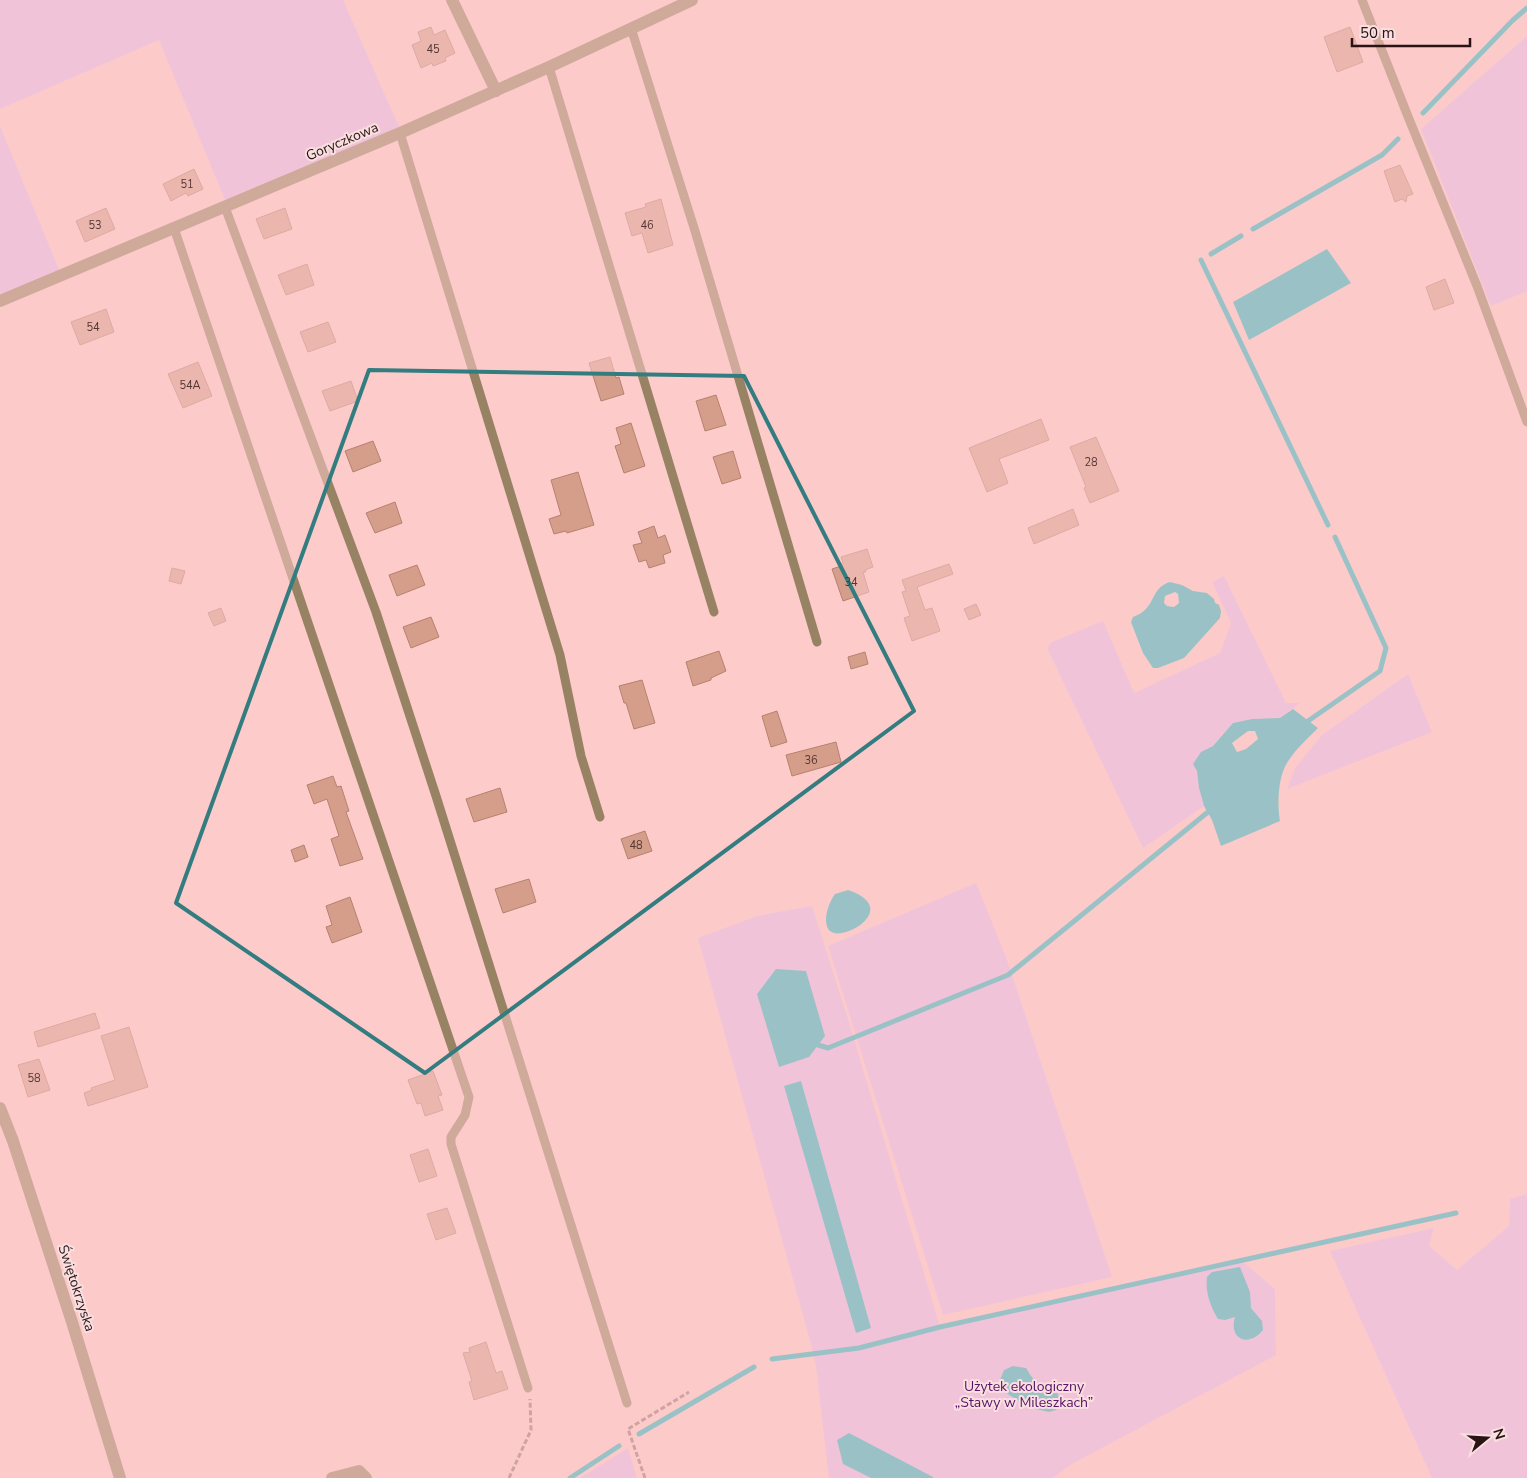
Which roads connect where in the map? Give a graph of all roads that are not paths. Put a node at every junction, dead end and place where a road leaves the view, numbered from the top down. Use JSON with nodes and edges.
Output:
{"nodes":[{"id":1,"x":452,"y":0,"type":"edge"},
{"id":2,"x":692,"y":0,"type":"edge"},
{"id":3,"x":1362,"y":0,"type":"edge"},
{"id":4,"x":631,"y":28,"type":"junction"},
{"id":5,"x":549,"y":67,"type":"junction"},
{"id":6,"x":496,"y":91,"type":"junction"},
{"id":7,"x":400,"y":133,"type":"junction"},
{"id":8,"x":225,"y":207,"type":"junction"},
{"id":9,"x":174,"y":228,"type":"junction"},
{"id":10,"x":0,"y":301,"type":"edge"},
{"id":11,"x":1527,"y":422,"type":"edge"},
{"id":12,"x":714,"y":612,"type":"dead end"},
{"id":13,"x":818,"y":642,"type":"dead end"},
{"id":14,"x":600,"y":817,"type":"dead end"},
{"id":15,"x":0,"y":1108,"type":"edge"},
{"id":16,"x":528,"y":1388,"type":"road end"},
{"id":17,"x":627,"y":1403,"type":"dead end"},
{"id":18,"x":120,"y":1478,"type":"edge"},
{"id":19,"x":332,"y":1478,"type":"edge"},
{"id":20,"x":366,"y":1478,"type":"edge"}],
"edges":[{"from":1,"to":6,"type":"street"},
{"from":2,"to":4,"type":"street","name":"Goryczkowa"},
{"from":3,"to":11,"type":"lane"},
{"from":4,"to":5,"type":"street","name":"Goryczkowa"},
{"from":4,"to":13,"type":"lane"},
{"from":5,"to":6,"type":"street","name":"Goryczkowa"},
{"from":5,"to":12,"type":"lane"},
{"from":6,"to":7,"type":"street","name":"Goryczkowa"},
{"from":7,"to":8,"type":"street","name":"Goryczkowa"},
{"from":7,"to":14,"type":"lane"},
{"from":8,"to":9,"type":"street","name":"Goryczkowa"},
{"from":8,"to":17,"type":"lane"},
{"from":9,"to":10,"type":"street","name":"Goryczkowa"},
{"from":9,"to":16,"type":"lane"},
{"from":15,"to":18,"type":"street","name":"Świętokrzyska"},
{"from":19,"to":20,"type":"street"}]}
